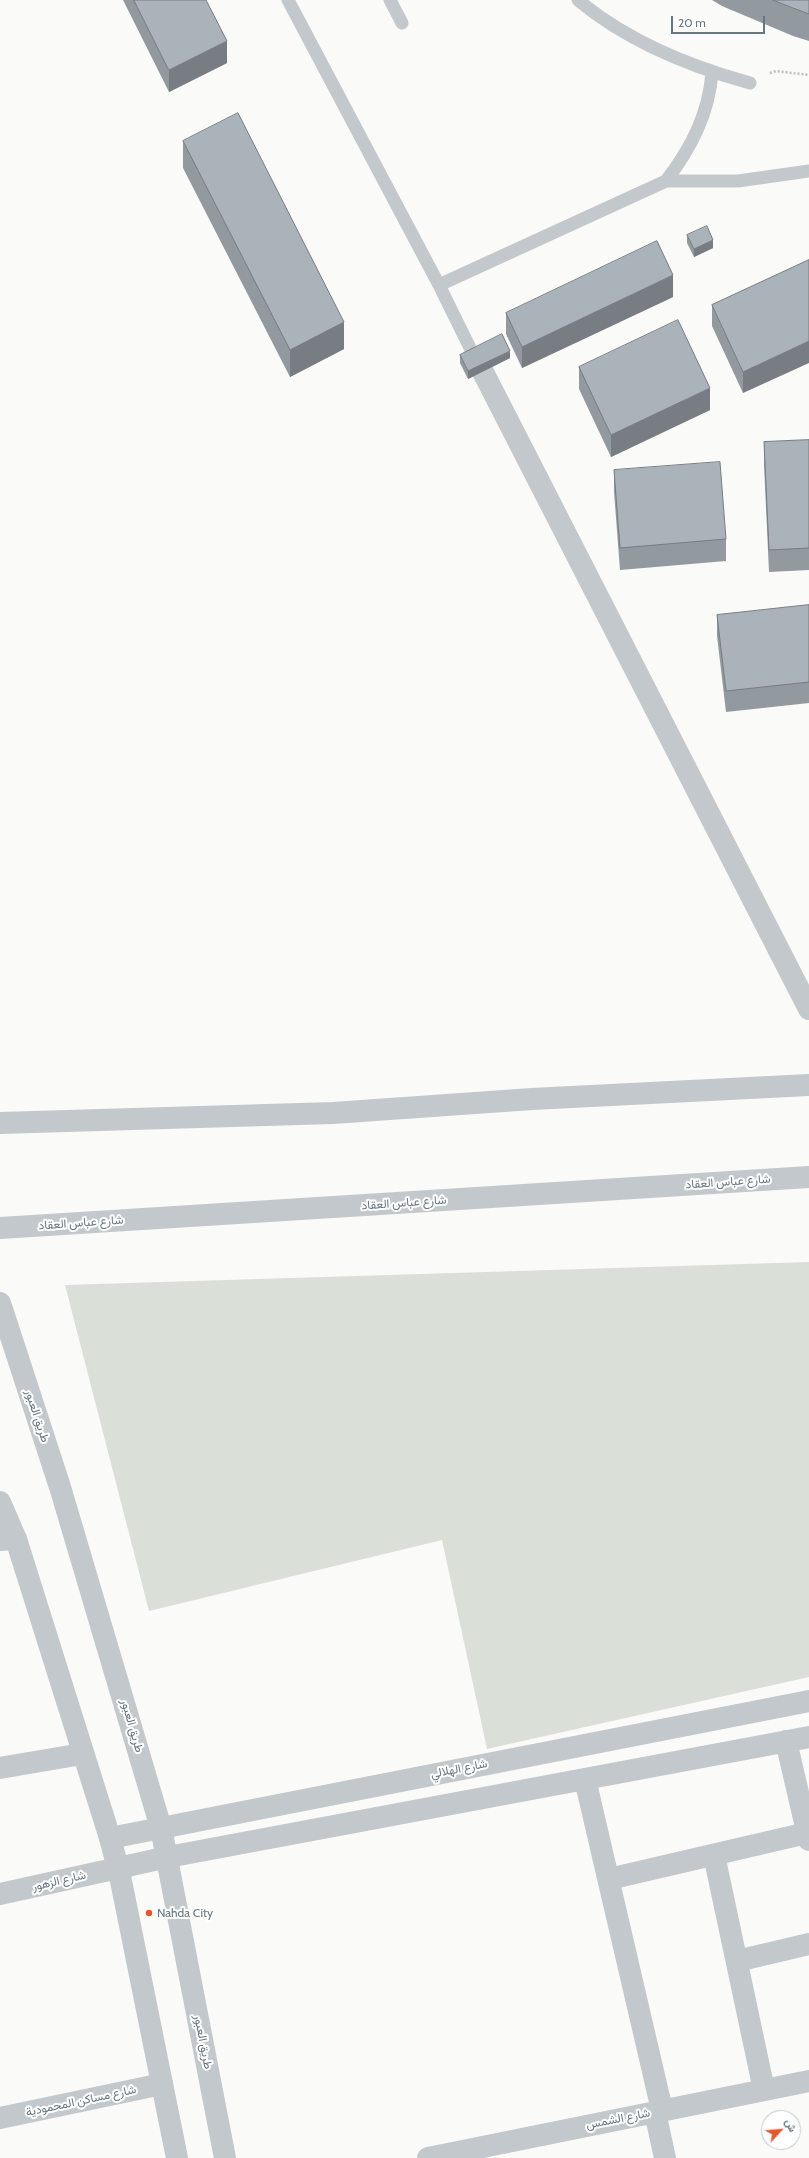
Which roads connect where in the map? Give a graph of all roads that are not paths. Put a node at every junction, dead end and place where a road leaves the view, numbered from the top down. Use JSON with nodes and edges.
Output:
{"nodes":[{"id":1,"x":288,"y":0,"type":"edge"},
{"id":2,"x":390,"y":0,"type":"edge"},
{"id":3,"x":578,"y":0,"type":"edge"},
{"id":4,"x":402,"y":23,"type":"dead end"},
{"id":5,"x":712,"y":72,"type":"junction"},
{"id":6,"x":750,"y":83,"type":"dead end"},
{"id":7,"x":809,"y":171,"type":"edge"},
{"id":8,"x":666,"y":181,"type":"junction"},
{"id":9,"x":439,"y":285,"type":"junction"},
{"id":10,"x":478,"y":364,"type":"joint"},
{"id":11,"x":809,"y":1009,"type":"edge"},
{"id":12,"x":809,"y":1085,"type":"edge"},
{"id":13,"x":0,"y":1123,"type":"edge"},
{"id":14,"x":809,"y":1177,"type":"edge"},
{"id":15,"x":0,"y":1228,"type":"edge"},
{"id":16,"x":0,"y":1303,"type":"edge"},
{"id":17,"x":0,"y":1502,"type":"edge"},
{"id":18,"x":8,"y":1540,"type":"edge"},
{"id":19,"x":809,"y":1701,"type":"edge"},
{"id":20,"x":809,"y":1737,"type":"edge"},
{"id":21,"x":786,"y":1741,"type":"junction"},
{"id":22,"x":82,"y":1754,"type":"junction"},
{"id":23,"x":0,"y":1768,"type":"edge"},
{"id":24,"x":585,"y":1779,"type":"junction"},
{"id":25,"x":161,"y":1828,"type":"junction"},
{"id":26,"x":808,"y":1837,"type":"edge"},
{"id":27,"x":110,"y":1838,"type":"junction"},
{"id":28,"x":714,"y":1855,"type":"junction"},
{"id":29,"x":168,"y":1857,"type":"junction"},
{"id":30,"x":118,"y":1867,"type":"junction"},
{"id":31,"x":609,"y":1879,"type":"junction"},
{"id":32,"x":0,"y":1894,"type":"edge"},
{"id":33,"x":809,"y":1944,"type":"edge"},
{"id":34,"x":737,"y":1961,"type":"junction"},
{"id":35,"x":809,"y":2081,"type":"edge"},
{"id":36,"x":162,"y":2084,"type":"junction"},
{"id":37,"x":764,"y":2090,"type":"junction"},
{"id":38,"x":659,"y":2111,"type":"junction"},
{"id":39,"x":0,"y":2118,"type":"edge"},
{"id":40,"x":177,"y":2158,"type":"edge"},
{"id":41,"x":225,"y":2158,"type":"edge"},
{"id":42,"x":428,"y":2158,"type":"edge"},
{"id":43,"x":665,"y":2158,"type":"edge"}],
"edges":[{"from":1,"to":9,"type":"lane"},
{"from":2,"to":4,"type":"lane"},
{"from":3,"to":5,"type":"lane"},
{"from":5,"to":6,"type":"lane"},
{"from":5,"to":8,"type":"lane"},
{"from":7,"to":8,"type":"lane"},
{"from":8,"to":9,"type":"lane"},
{"from":9,"to":10,"type":"lane"},
{"from":10,"to":11,"type":"street"},
{"from":12,"to":13,"type":"street"},
{"from":14,"to":15,"type":"street","name":"شارع عباس العقاد"},
{"from":16,"to":25,"type":"street","name":"طريق العبور"},
{"from":17,"to":18,"type":"street"},
{"from":18,"to":22,"type":"street"},
{"from":19,"to":25,"type":"street","name":"شارع الهلالي"},
{"from":20,"to":21,"type":"street"},
{"from":21,"to":24,"type":"street"},
{"from":21,"to":26,"type":"street"},
{"from":22,"to":23,"type":"street"},
{"from":22,"to":27,"type":"street"},
{"from":24,"to":29,"type":"street"},
{"from":24,"to":31,"type":"street"},
{"from":25,"to":27,"type":"street","name":"شارع الهلالي"},
{"from":25,"to":29,"type":"street","name":"طريق العبور"},
{"from":26,"to":28,"type":"street"},
{"from":27,"to":30,"type":"street"},
{"from":28,"to":31,"type":"street"},
{"from":28,"to":34,"type":"street"},
{"from":29,"to":30,"type":"street"},
{"from":29,"to":41,"type":"street","name":"طريق العبور"},
{"from":30,"to":32,"type":"street","name":"شارع الزهور"},
{"from":30,"to":36,"type":"street"},
{"from":31,"to":38,"type":"street"},
{"from":33,"to":34,"type":"street"},
{"from":34,"to":37,"type":"street"},
{"from":35,"to":37,"type":"street","name":"شارع الشمس"},
{"from":36,"to":39,"type":"street","name":"شارع مساكن المحمودية"},
{"from":36,"to":40,"type":"street"},
{"from":37,"to":38,"type":"street","name":"شارع الشمس"},
{"from":38,"to":42,"type":"street","name":"شارع الشمس"},
{"from":38,"to":43,"type":"street"}]}
